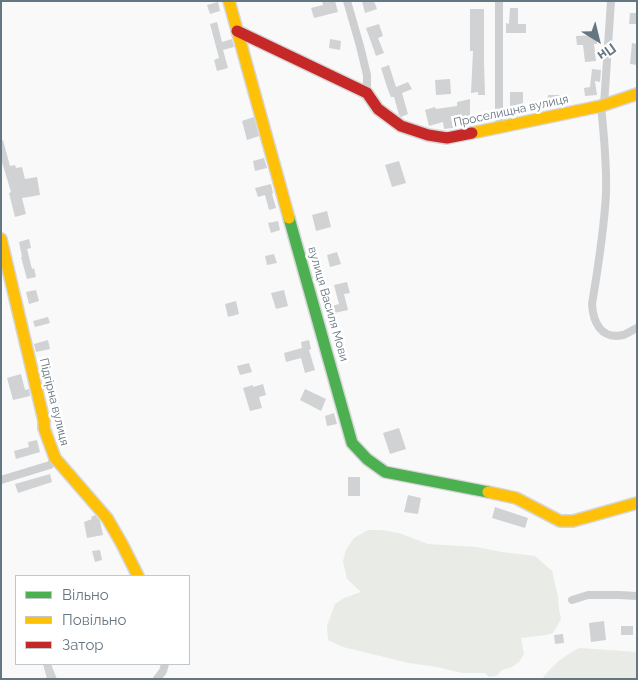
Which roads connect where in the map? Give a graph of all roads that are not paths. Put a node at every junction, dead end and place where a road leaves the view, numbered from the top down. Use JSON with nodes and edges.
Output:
{"nodes":[{"id":1,"x":229,"y":1,"type":"edge"},
{"id":2,"x":347,"y":1,"type":"edge"},
{"id":3,"x":499,"y":1,"type":"edge"},
{"id":4,"x":611,"y":1,"type":"edge"},
{"id":5,"x":237,"y":31,"type":"junction"},
{"id":6,"x":367,"y":93,"type":"junction"},
{"id":7,"x":637,"y":94,"type":"edge"},
{"id":8,"x":603,"y":106,"type":"junction"},
{"id":9,"x":499,"y":128,"type":"junction"},
{"id":10,"x":1,"y":239,"type":"edge"},
{"id":11,"x":637,"y":328,"type":"edge"},
{"id":12,"x":55,"y":458,"type":"junction"},
{"id":13,"x":1,"y":480,"type":"edge"},
{"id":14,"x":637,"y":503,"type":"edge"},
{"id":15,"x":138,"y":575,"type":"edge"},
{"id":16,"x":637,"y":596,"type":"edge"},
{"id":17,"x":572,"y":600,"type":"dead end"},
{"id":18,"x":165,"y":665,"type":"edge"},
{"id":19,"x":157,"y":679,"type":"edge"}],
"edges":[{"from":1,"to":5,"type":"street","name":"вулиця Василя Мови"},
{"from":2,"to":6,"type":"street"},
{"from":3,"to":9,"type":"street"},
{"from":4,"to":8,"type":"street"},
{"from":5,"to":6,"type":"street","name":"Проселищна вулиця"},
{"from":5,"to":14,"type":"street","name":"вулиця Василя Мови"},
{"from":6,"to":9,"type":"street","name":"Проселищна вулиця"},
{"from":7,"to":8,"type":"street","name":"Проселищна вулиця"},
{"from":8,"to":9,"type":"street","name":"Проселищна вулиця"},
{"from":8,"to":11,"type":"street"},
{"from":10,"to":12,"type":"street","name":"Підгірна вулиця"},
{"from":12,"to":13,"type":"street"},
{"from":12,"to":15,"type":"street","name":"Підгірна вулиця"},
{"from":16,"to":17,"type":"street"},
{"from":18,"to":19,"type":"street"}]}
